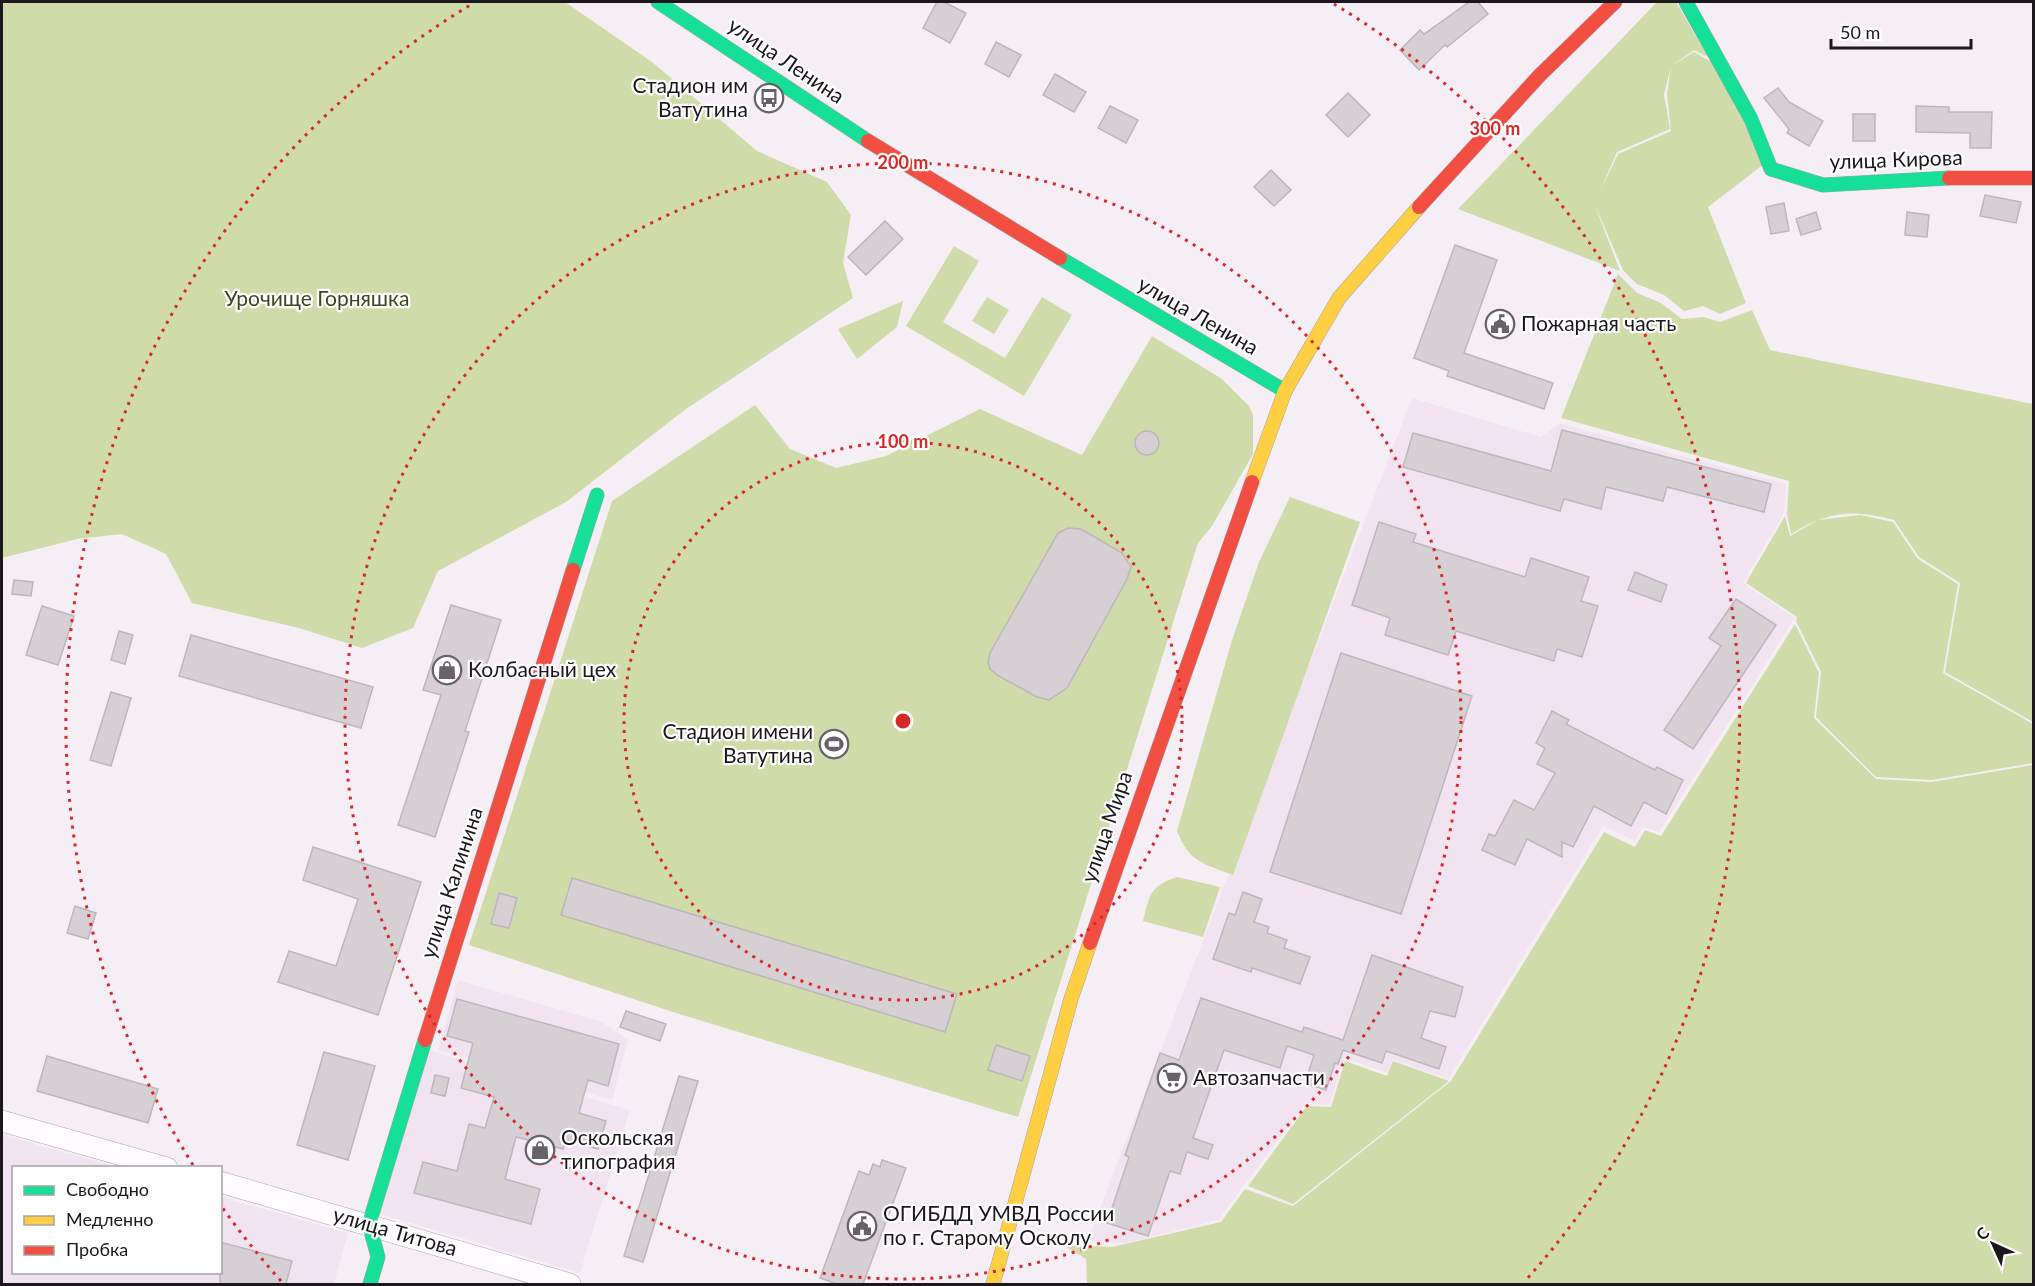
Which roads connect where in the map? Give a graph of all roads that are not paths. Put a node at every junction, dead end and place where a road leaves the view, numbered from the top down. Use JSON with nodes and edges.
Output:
{"nodes":[{"id":1,"x":658,"y":2,"type":"edge"},
{"id":2,"x":1615,"y":2,"type":"edge"},
{"id":3,"x":1686,"y":2,"type":"edge"},
{"id":4,"x":2034,"y":178,"type":"edge"},
{"id":5,"x":1286,"y":391,"type":"junction"},
{"id":6,"x":597,"y":495,"type":"dead end"},
{"id":7,"x":2,"y":1122,"type":"edge"},
{"id":8,"x":163,"y":1166,"type":"edge"},
{"id":9,"x":222,"y":1183,"type":"edge"},
{"id":10,"x":369,"y":1224,"type":"junction"},
{"id":11,"x":369,"y":1284,"type":"edge"},
{"id":12,"x":570,"y":1284,"type":"edge"},
{"id":13,"x":993,"y":1284,"type":"edge"}],
"edges":[{"from":1,"to":5,"type":"main road","name":"улица Ленина"},
{"from":2,"to":5,"type":"main road"},
{"from":3,"to":4,"type":"main road","name":"улица Кирова"},
{"from":5,"to":13,"type":"main road","name":"улица Мира"},
{"from":6,"to":10,"type":"main road","name":"улица Калинина"},
{"from":7,"to":8,"type":"street"},
{"from":9,"to":10,"type":"street","name":"улица Титова"},
{"from":10,"to":11,"type":"main road"},
{"from":10,"to":12,"type":"street","name":"улица Титова"}]}
